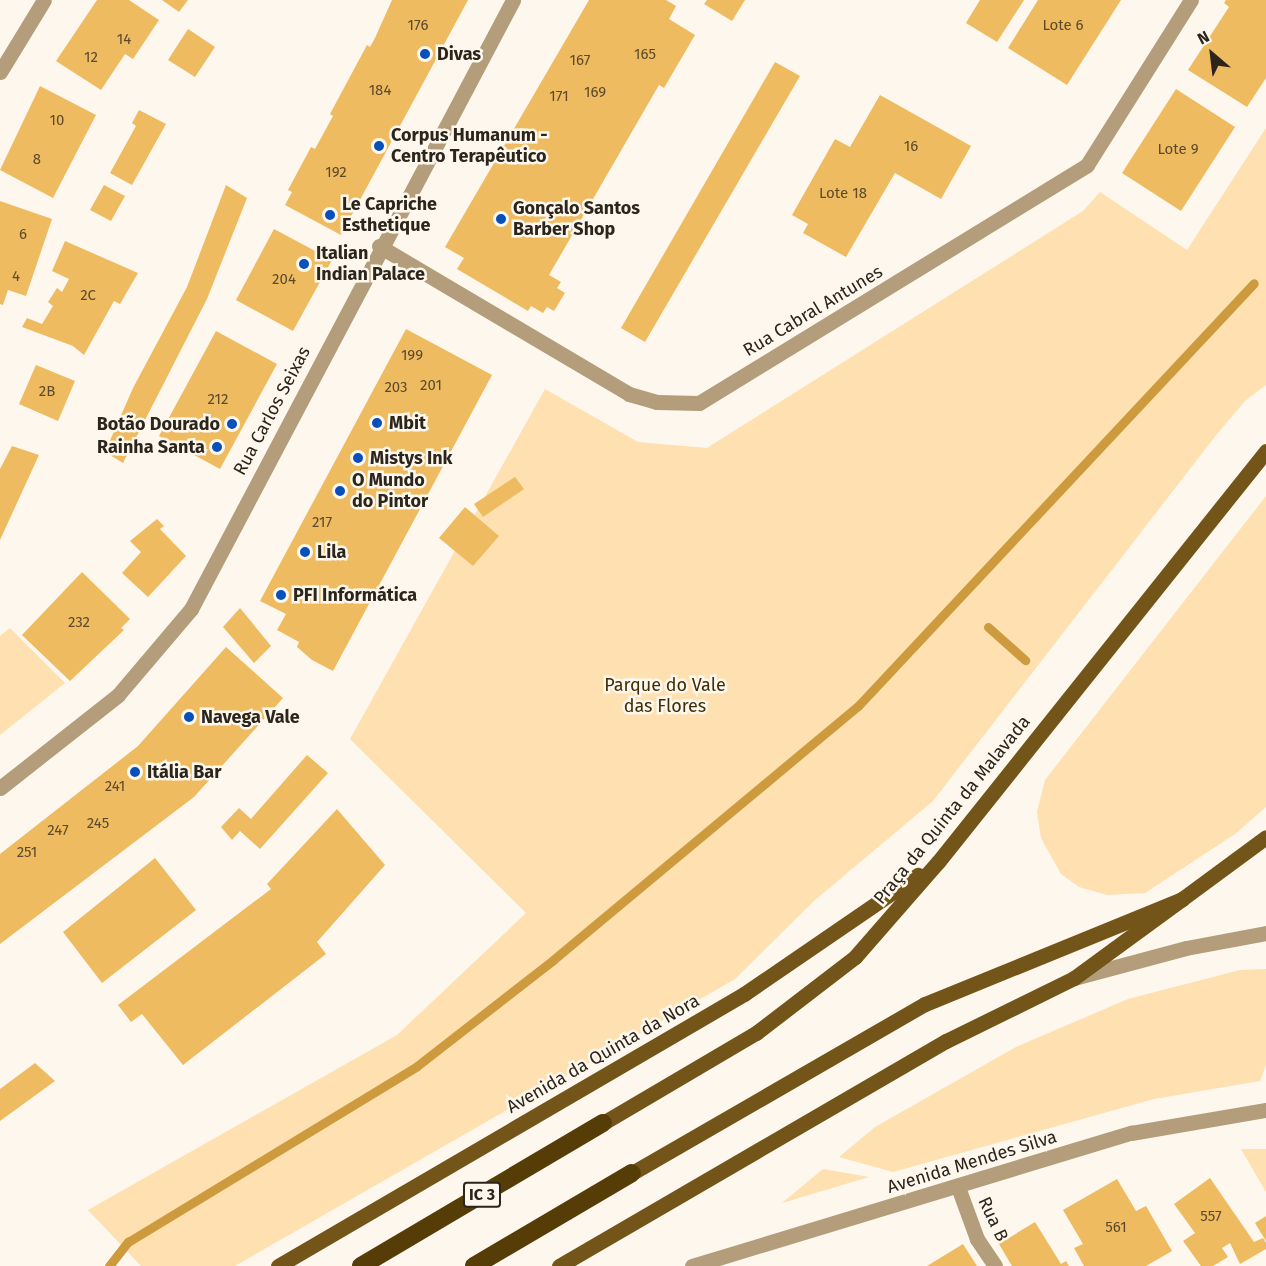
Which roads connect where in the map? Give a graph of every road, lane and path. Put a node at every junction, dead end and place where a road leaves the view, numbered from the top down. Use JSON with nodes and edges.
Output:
{"nodes":[{"id":1,"x":44,"y":0,"type":"edge"},
{"id":2,"x":513,"y":0,"type":"edge"},
{"id":3,"x":1191,"y":0,"type":"edge"},
{"id":4,"x":0,"y":72,"type":"edge"},
{"id":5,"x":380,"y":246,"type":"junction"},
{"id":6,"x":1266,"y":451,"type":"edge"},
{"id":7,"x":0,"y":788,"type":"edge"},
{"id":8,"x":1266,"y":837,"type":"edge"},
{"id":9,"x":938,"y":862,"type":"junction"},
{"id":10,"x":1182,"y":899,"type":"junction"},
{"id":11,"x":1266,"y":933,"type":"edge"},
{"id":12,"x":1074,"y":978,"type":"junction"},
{"id":13,"x":1266,"y":1110,"type":"edge"},
{"id":14,"x":603,"y":1123,"type":"joint"},
{"id":15,"x":632,"y":1173,"type":"joint"},
{"id":16,"x":958,"y":1187,"type":"junction"},
{"id":17,"x":278,"y":1266,"type":"edge"},
{"id":18,"x":361,"y":1266,"type":"edge"},
{"id":19,"x":474,"y":1266,"type":"edge"},
{"id":20,"x":560,"y":1266,"type":"edge"},
{"id":21,"x":692,"y":1266,"type":"edge"},
{"id":22,"x":995,"y":1266,"type":"edge"}],
"edges":[{"from":1,"to":4,"type":"street"},
{"from":2,"to":5,"type":"street","name":"Rua Carlos Seixas"},
{"from":3,"to":5,"type":"street","name":"Rua Cabral Antunes"},
{"from":5,"to":7,"type":"street","name":"Rua Carlos Seixas"},
{"from":6,"to":9,"type":"main road","name":"Praça da Quinta da Malavada"},
{"from":8,"to":10,"type":"main road"},
{"from":9,"to":14,"type":"main road","name":"Praça da Quinta da Malavada"},
{"from":9,"to":17,"type":"main road","name":"Avenida da Quinta da Nora"},
{"from":10,"to":12,"type":"main road"},
{"from":10,"to":15,"type":"main road"},
{"from":11,"to":12,"type":"street"},
{"from":12,"to":20,"type":"main road"},
{"from":13,"to":16,"type":"street","name":"Avenida Mendes Silva"},
{"from":14,"to":18,"type":"highway","number":"IC 3"},
{"from":15,"to":19,"type":"highway"},
{"from":16,"to":21,"type":"street","name":"Avenida Mendes Silva"},
{"from":16,"to":22,"type":"street","name":"Rua B"}]}
